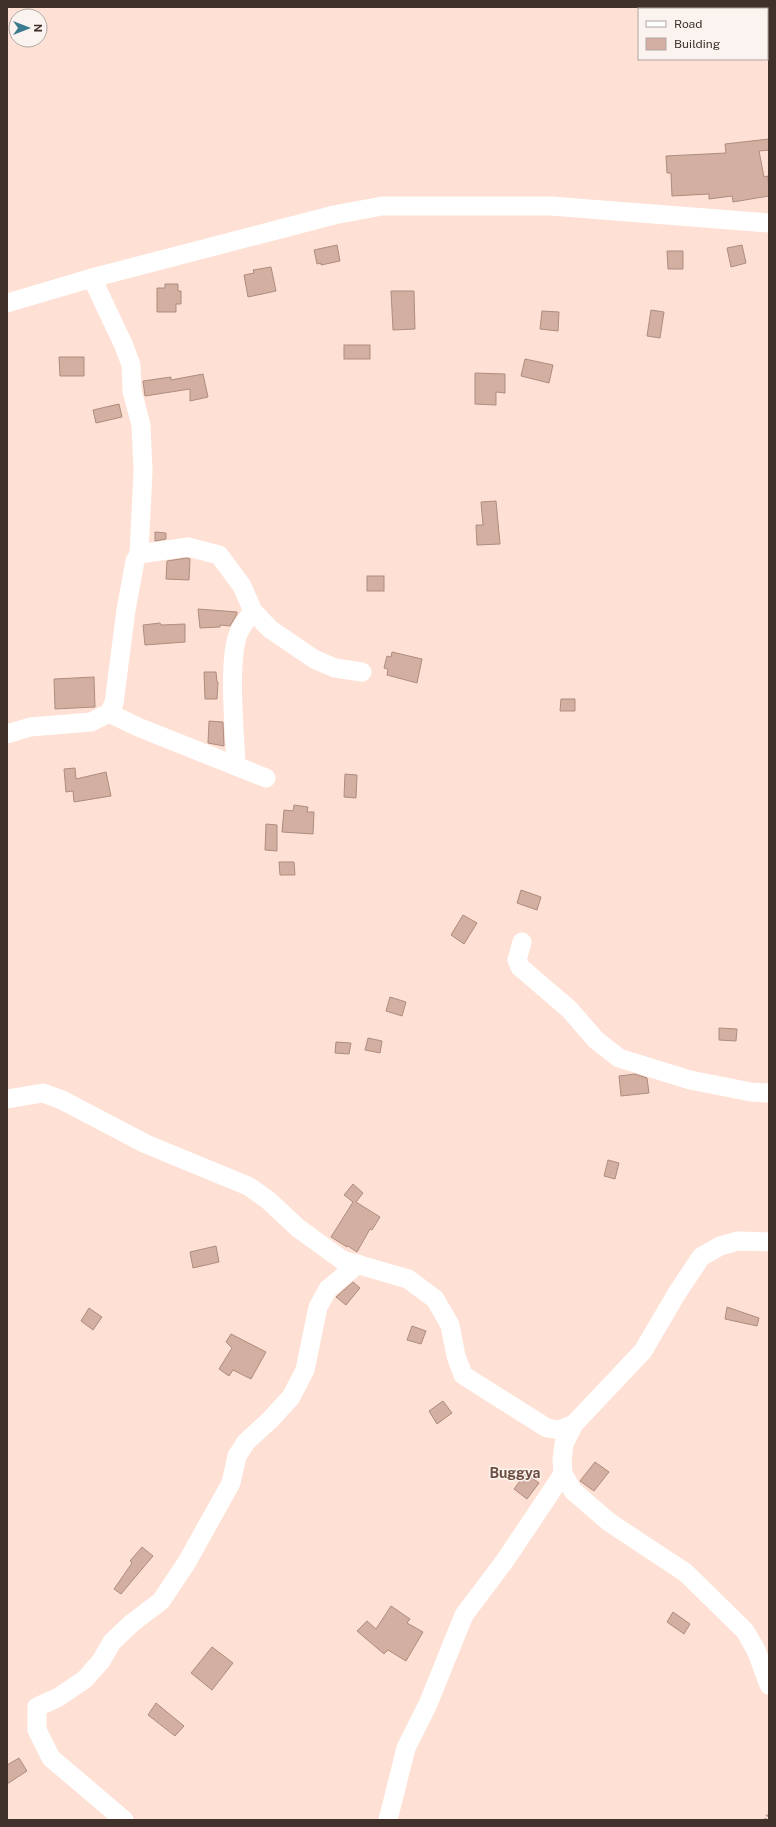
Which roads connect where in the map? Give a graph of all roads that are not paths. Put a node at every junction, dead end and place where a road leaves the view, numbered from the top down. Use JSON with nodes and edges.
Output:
{"nodes":[{"id":1,"x":769,"y":223,"type":"edge"},
{"id":2,"x":92,"y":278,"type":"junction"},
{"id":3,"x":7,"y":303,"type":"edge"},
{"id":4,"x":139,"y":554,"type":"junction"},
{"id":5,"x":253,"y":611,"type":"junction"},
{"id":6,"x":362,"y":672,"type":"dead end"},
{"id":7,"x":109,"y":713,"type":"junction"},
{"id":8,"x":7,"y":734,"type":"edge"},
{"id":9,"x":236,"y":766,"type":"junction"},
{"id":10,"x":266,"y":778,"type":"dead end"},
{"id":11,"x":522,"y":942,"type":"dead end"},
{"id":12,"x":769,"y":1093,"type":"edge"},
{"id":13,"x":7,"y":1099,"type":"edge"},
{"id":14,"x":769,"y":1242,"type":"edge"},
{"id":15,"x":358,"y":1264,"type":"junction"},
{"id":16,"x":574,"y":1424,"type":"junction"},
{"id":17,"x":563,"y":1474,"type":"junction"},
{"id":18,"x":769,"y":1685,"type":"edge"},
{"id":19,"x":124,"y":1820,"type":"edge"},
{"id":20,"x":388,"y":1820,"type":"edge"}],
"edges":[{"from":1,"to":2,"type":"street"},
{"from":2,"to":3,"type":"street"},
{"from":2,"to":4,"type":"street"},
{"from":4,"to":5,"type":"street"},
{"from":4,"to":7,"type":"street"},
{"from":5,"to":6,"type":"street"},
{"from":5,"to":9,"type":"street"},
{"from":7,"to":8,"type":"street"},
{"from":7,"to":9,"type":"street"},
{"from":9,"to":10,"type":"street"},
{"from":11,"to":12,"type":"street"},
{"from":13,"to":15,"type":"street"},
{"from":14,"to":16,"type":"street"},
{"from":15,"to":16,"type":"street"},
{"from":15,"to":19,"type":"street"},
{"from":16,"to":17,"type":"street"},
{"from":17,"to":18,"type":"street"},
{"from":17,"to":20,"type":"street"}]}
